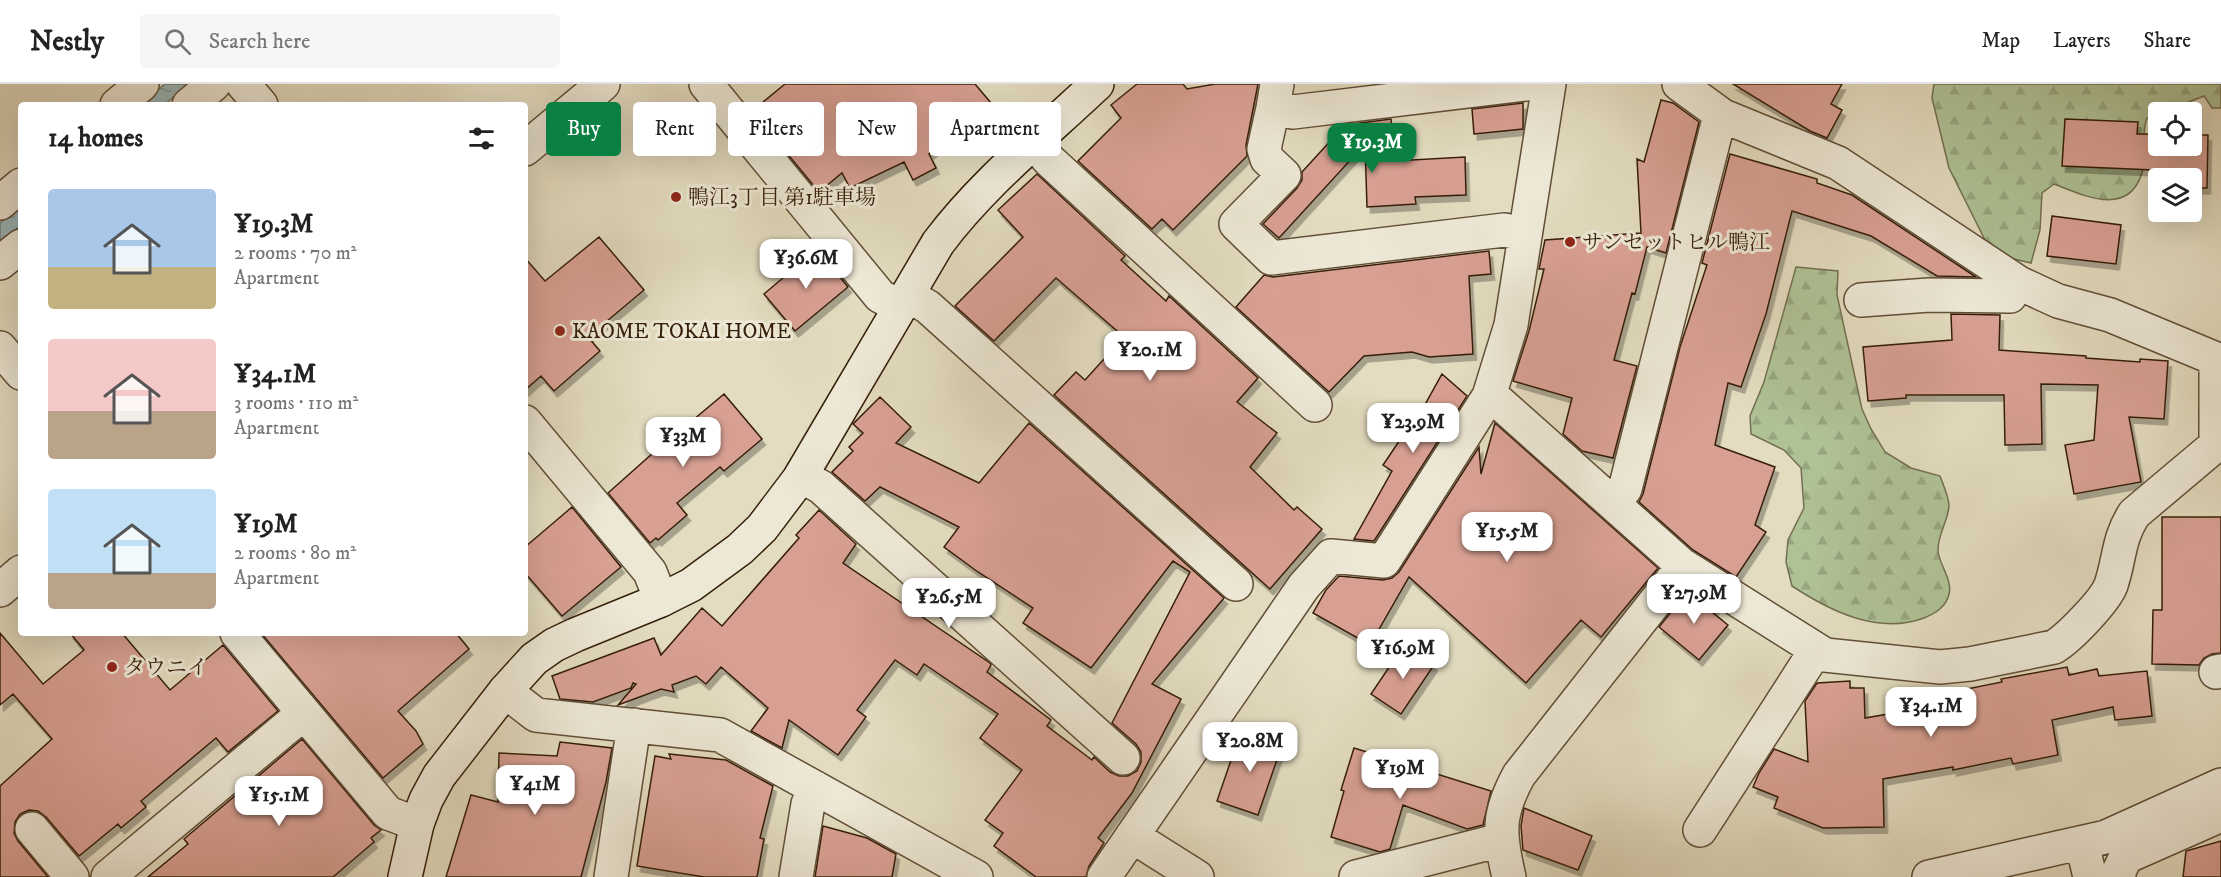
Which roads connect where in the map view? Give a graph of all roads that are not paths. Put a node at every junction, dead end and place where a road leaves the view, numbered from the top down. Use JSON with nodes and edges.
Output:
{"nodes":[{"id":1,"x":142,"y":84,"type":"edge"},
{"id":2,"x":214,"y":84,"type":"edge"},
{"id":3,"x":243,"y":84,"type":"edge"},
{"id":4,"x":603,"y":84,"type":"edge"},
{"id":5,"x":706,"y":84,"type":"edge"},
{"id":6,"x":1097,"y":84,"type":"edge"},
{"id":7,"x":1679,"y":84,"type":"edge"},
{"id":8,"x":1538,"y":85,"type":"edge"},
{"id":9,"x":1275,"y":96,"type":"edge"},
{"id":10,"x":121,"y":102,"type":"edge"},
{"id":11,"x":193,"y":102,"type":"edge"},
{"id":12,"x":258,"y":102,"type":"edge"},
{"id":13,"x":1723,"y":116,"type":"junction"},
{"id":14,"x":1061,"y":118,"type":"edge"},
{"id":15,"x":528,"y":146,"type":"edge"},
{"id":16,"x":1020,"y":156,"type":"edge"},
{"id":17,"x":1045,"y":156,"type":"edge"},
{"id":18,"x":18,"y":188,"type":"edge"},
{"id":19,"x":0,"y":203,"type":"edge"},
{"id":20,"x":1525,"y":234,"type":"junction"},
{"id":21,"x":18,"y":248,"type":"edge"},
{"id":22,"x":0,"y":263,"type":"edge"},
{"id":23,"x":2019,"y":283,"type":"junction"},
{"id":24,"x":1862,"y":300,"type":"dead end"},
{"id":25,"x":904,"y":301,"type":"junction"},
{"id":26,"x":0,"y":348,"type":"edge"},
{"id":27,"x":2219,"y":361,"type":"edge"},
{"id":28,"x":18,"y":369,"type":"edge"},
{"id":29,"x":1489,"y":396,"type":"junction"},
{"id":30,"x":1315,"y":405,"type":"dead end"},
{"id":31,"x":528,"y":426,"type":"edge"},
{"id":32,"x":801,"y":476,"type":"junction"},
{"id":33,"x":1612,"y":503,"type":"junction"},
{"id":34,"x":1682,"y":565,"type":"junction"},
{"id":35,"x":18,"y":575,"type":"edge"},
{"id":36,"x":1236,"y":584,"type":"dead end"},
{"id":37,"x":0,"y":590,"type":"edge"},
{"id":38,"x":661,"y":600,"type":"junction"},
{"id":39,"x":240,"y":636,"type":"edge"},
{"id":40,"x":1816,"y":650,"type":"junction"},
{"id":41,"x":505,"y":691,"type":"junction"},
{"id":42,"x":304,"y":713,"type":"junction"},
{"id":43,"x":633,"y":725,"type":"junction"},
{"id":44,"x":1123,"y":758,"type":"dead end"},
{"id":45,"x":2221,"y":785,"type":"edge"},
{"id":46,"x":816,"y":788,"type":"junction"},
{"id":47,"x":2221,"y":815,"type":"edge"},
{"id":48,"x":417,"y":824,"type":"junction"},
{"id":49,"x":32,"y":830,"type":"dead end"},
{"id":50,"x":1700,"y":830,"type":"dead end"},
{"id":51,"x":1132,"y":836,"type":"junction"},
{"id":52,"x":1502,"y":842,"type":"junction"},
{"id":53,"x":2082,"y":843,"type":"junction"},
{"id":54,"x":72,"y":877,"type":"edge"},
{"id":55,"x":108,"y":877,"type":"edge"},
{"id":56,"x":405,"y":877,"type":"edge"},
{"id":57,"x":610,"y":877,"type":"edge"},
{"id":58,"x":796,"y":877,"type":"edge"},
{"id":59,"x":976,"y":877,"type":"edge"},
{"id":60,"x":1104,"y":877,"type":"edge"},
{"id":61,"x":1197,"y":877,"type":"edge"},
{"id":62,"x":1356,"y":877,"type":"edge"},
{"id":63,"x":1509,"y":877,"type":"edge"},
{"id":64,"x":1929,"y":877,"type":"edge"},
{"id":65,"x":2090,"y":877,"type":"edge"},
{"id":66,"x":2119,"y":877,"type":"edge"}],
"edges":[{"from":1,"to":10,"type":"street"},
{"from":2,"to":11,"type":"street"},
{"from":3,"to":12,"type":"street"},
{"from":4,"to":15,"type":"street"},
{"from":5,"to":25,"type":"street"},
{"from":6,"to":14,"type":"street"},
{"from":7,"to":13,"type":"street"},
{"from":8,"to":9,"type":"street"},
{"from":8,"to":20,"type":"street"},
{"from":9,"to":20,"type":"street"},
{"from":13,"to":23,"type":"street"},
{"from":13,"to":33,"type":"street"},
{"from":16,"to":25,"type":"street"},
{"from":17,"to":30,"type":"street"},
{"from":18,"to":19,"type":"street"},
{"from":20,"to":29,"type":"street"},
{"from":21,"to":22,"type":"street"},
{"from":23,"to":24,"type":"street"},
{"from":23,"to":27,"type":"street"},
{"from":25,"to":32,"type":"street"},
{"from":25,"to":36,"type":"street"},
{"from":26,"to":28,"type":"street"},
{"from":27,"to":40,"type":"street"},
{"from":29,"to":33,"type":"street"},
{"from":29,"to":51,"type":"street"},
{"from":31,"to":38,"type":"street"},
{"from":32,"to":38,"type":"street"},
{"from":32,"to":44,"type":"street"},
{"from":33,"to":34,"type":"street"},
{"from":34,"to":40,"type":"street"},
{"from":34,"to":52,"type":"street"},
{"from":35,"to":37,"type":"street"},
{"from":38,"to":41,"type":"street"},
{"from":39,"to":42,"type":"street"},
{"from":40,"to":50,"type":"street"},
{"from":41,"to":43,"type":"street"},
{"from":41,"to":48,"type":"street"},
{"from":42,"to":48,"type":"street"},
{"from":42,"to":55,"type":"street"},
{"from":43,"to":46,"type":"street"},
{"from":43,"to":57,"type":"street"},
{"from":45,"to":53,"type":"street"},
{"from":46,"to":58,"type":"street"},
{"from":46,"to":59,"type":"street"},
{"from":47,"to":66,"type":"street"},
{"from":48,"to":56,"type":"street"},
{"from":49,"to":54,"type":"street"},
{"from":51,"to":60,"type":"street"},
{"from":51,"to":61,"type":"street"},
{"from":52,"to":62,"type":"street"},
{"from":52,"to":63,"type":"street"},
{"from":53,"to":64,"type":"street"},
{"from":53,"to":65,"type":"street"}]}
